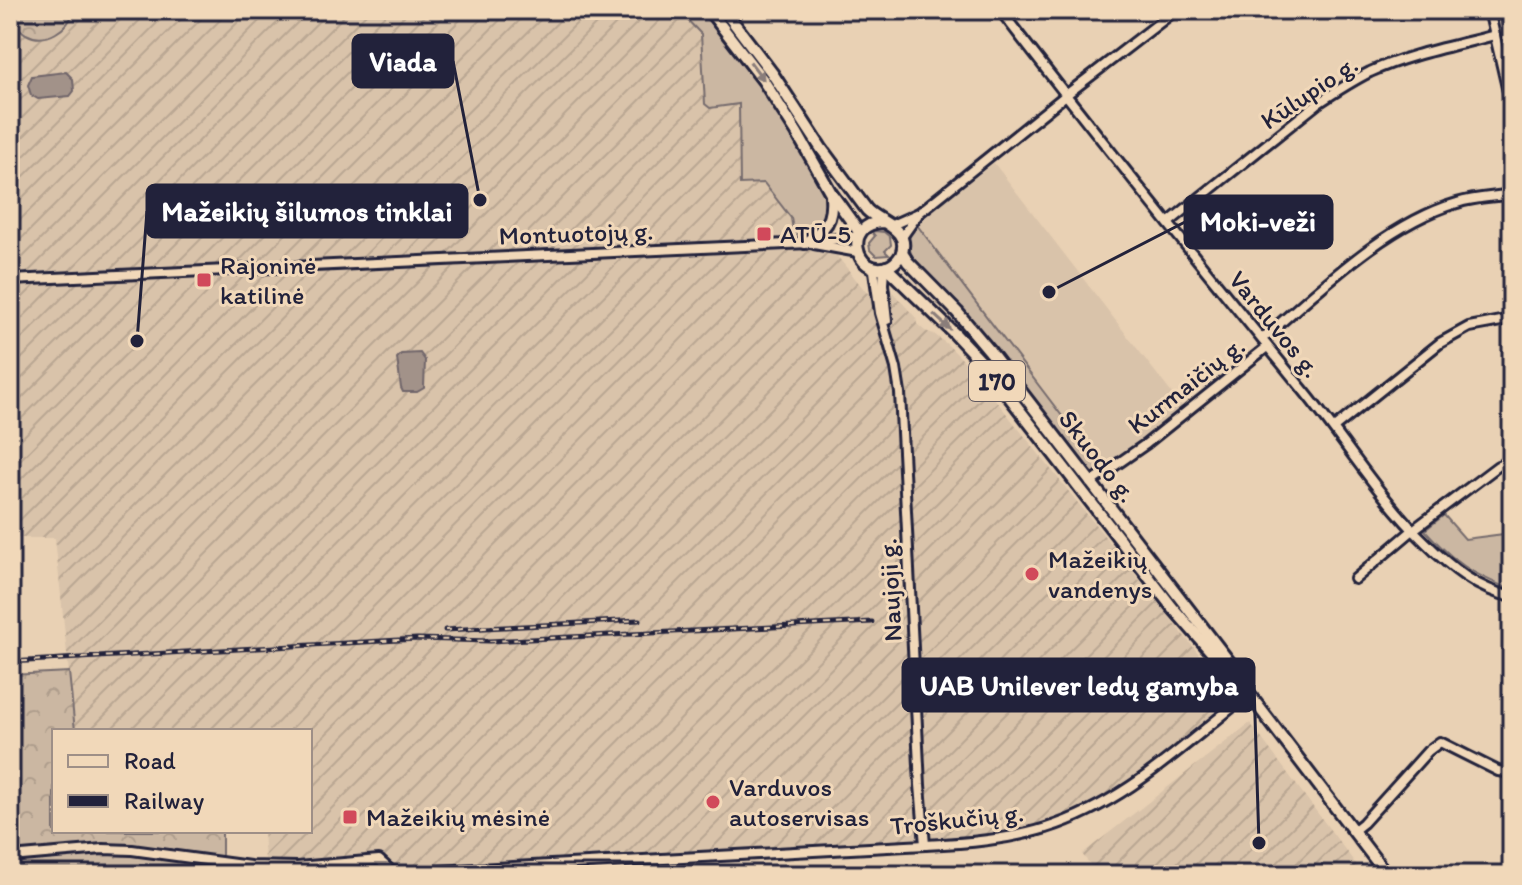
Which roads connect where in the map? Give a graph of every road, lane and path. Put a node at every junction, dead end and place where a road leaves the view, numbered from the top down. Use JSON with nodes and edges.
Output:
{"nodes":[{"id":1,"x":709,"y":10,"type":"edge"},
{"id":2,"x":724,"y":10,"type":"edge"},
{"id":3,"x":1000,"y":10,"type":"edge"},
{"id":4,"x":1176,"y":10,"type":"edge"},
{"id":5,"x":1489,"y":10,"type":"edge"},
{"id":6,"x":1495,"y":35,"type":"junction"},
{"id":7,"x":1066,"y":95,"type":"junction"},
{"id":8,"x":1511,"y":105,"type":"edge"},
{"id":9,"x":831,"y":193,"type":"junction"},
{"id":10,"x":1512,"y":194,"type":"edge"},
{"id":11,"x":919,"y":213,"type":"junction"},
{"id":12,"x":1168,"y":223,"type":"junction"},
{"id":13,"x":887,"y":224,"type":"junction"},
{"id":14,"x":859,"y":234,"type":"junction"},
{"id":15,"x":902,"y":237,"type":"junction"},
{"id":16,"x":807,"y":243,"type":"junction"},
{"id":17,"x":858,"y":252,"type":"junction"},
{"id":18,"x":902,"y":253,"type":"junction"},
{"id":19,"x":872,"y":266,"type":"junction"},
{"id":20,"x":885,"y":267,"type":"junction"},
{"id":21,"x":10,"y":280,"type":"edge"},
{"id":22,"x":1512,"y":319,"type":"edge"},
{"id":23,"x":887,"y":333,"type":"junction"},
{"id":24,"x":1264,"y":343,"type":"junction"},
{"id":25,"x":1334,"y":428,"type":"junction"},
{"id":26,"x":1512,"y":461,"type":"edge"},
{"id":27,"x":1090,"y":483,"type":"junction"},
{"id":28,"x":1413,"y":530,"type":"junction"},
{"id":29,"x":1355,"y":579,"type":"dead end"},
{"id":30,"x":1512,"y":597,"type":"edge"},
{"id":31,"x":1249,"y":694,"type":"junction"},
{"id":32,"x":1512,"y":773,"type":"edge"},
{"id":33,"x":1353,"y":831,"type":"junction"},
{"id":34,"x":925,"y":845,"type":"junction"},
{"id":35,"x":10,"y":857,"type":"edge"},
{"id":36,"x":1387,"y":875,"type":"edge"}],
"edges":[{"from":1,"to":9,"type":"main road","one_way":true},
{"from":2,"to":13,"type":"main road"},
{"from":3,"to":7,"type":"street","name":"Varduvos g."},
{"from":4,"to":7,"type":"street"},
{"from":5,"to":6,"type":"street"},
{"from":6,"to":8,"type":"street"},
{"from":6,"to":12,"type":"street","name":"Kūlupio g."},
{"from":7,"to":11,"type":"street"},
{"from":7,"to":12,"type":"street","name":"Varduvos g."},
{"from":9,"to":14,"type":"main road"},
{"from":9,"to":16,"type":"main road"},
{"from":10,"to":24,"type":"street","name":"Kurmaičių g."},
{"from":11,"to":13,"type":"street"},
{"from":11,"to":15,"type":"street"},
{"from":12,"to":24,"type":"street","name":"Varduvos g."},
{"from":13,"to":14,"type":"main road"},
{"from":13,"to":15,"type":"main road"},
{"from":14,"to":16,"type":"street","name":"Montuotojų g."},
{"from":14,"to":17,"type":"main road"},
{"from":15,"to":18,"type":"main road"},
{"from":16,"to":17,"type":"street","name":"Montuotojų g."},
{"from":16,"to":21,"type":"street","name":"Montuotojų g."},
{"from":17,"to":19,"type":"main road"},
{"from":18,"to":20,"type":"main road"},
{"from":18,"to":27,"type":"main road","name":"Skuodo g.","number":"170"},
{"from":19,"to":20,"type":"main road"},
{"from":19,"to":23,"type":"street","name":"Naujoji g."},
{"from":20,"to":23,"type":"street","name":"Naujoji g."},
{"from":20,"to":31,"type":"main road","name":"Skuodo g.","number":"170","one_way":true},
{"from":22,"to":25,"type":"street"},
{"from":23,"to":34,"type":"street","name":"Naujoji g."},
{"from":24,"to":25,"type":"street","name":"Varduvos g."},
{"from":24,"to":27,"type":"street","name":"Kurmaičių g."},
{"from":25,"to":28,"type":"street","name":"Varduvos g."},
{"from":26,"to":28,"type":"street"},
{"from":27,"to":31,"type":"main road","name":"Skuodo g.","number":"170"},
{"from":28,"to":29,"type":"street"},
{"from":28,"to":30,"type":"street","name":"Varduvos g."},
{"from":31,"to":33,"type":"main road","name":"Skuodo g.","number":"170"},
{"from":31,"to":34,"type":"street","name":"Troškučių g."},
{"from":32,"to":33,"type":"street"},
{"from":33,"to":36,"type":"main road","name":"Skuodo g.","number":"170"},
{"from":34,"to":35,"type":"street","name":"Troškučių g."}]}
